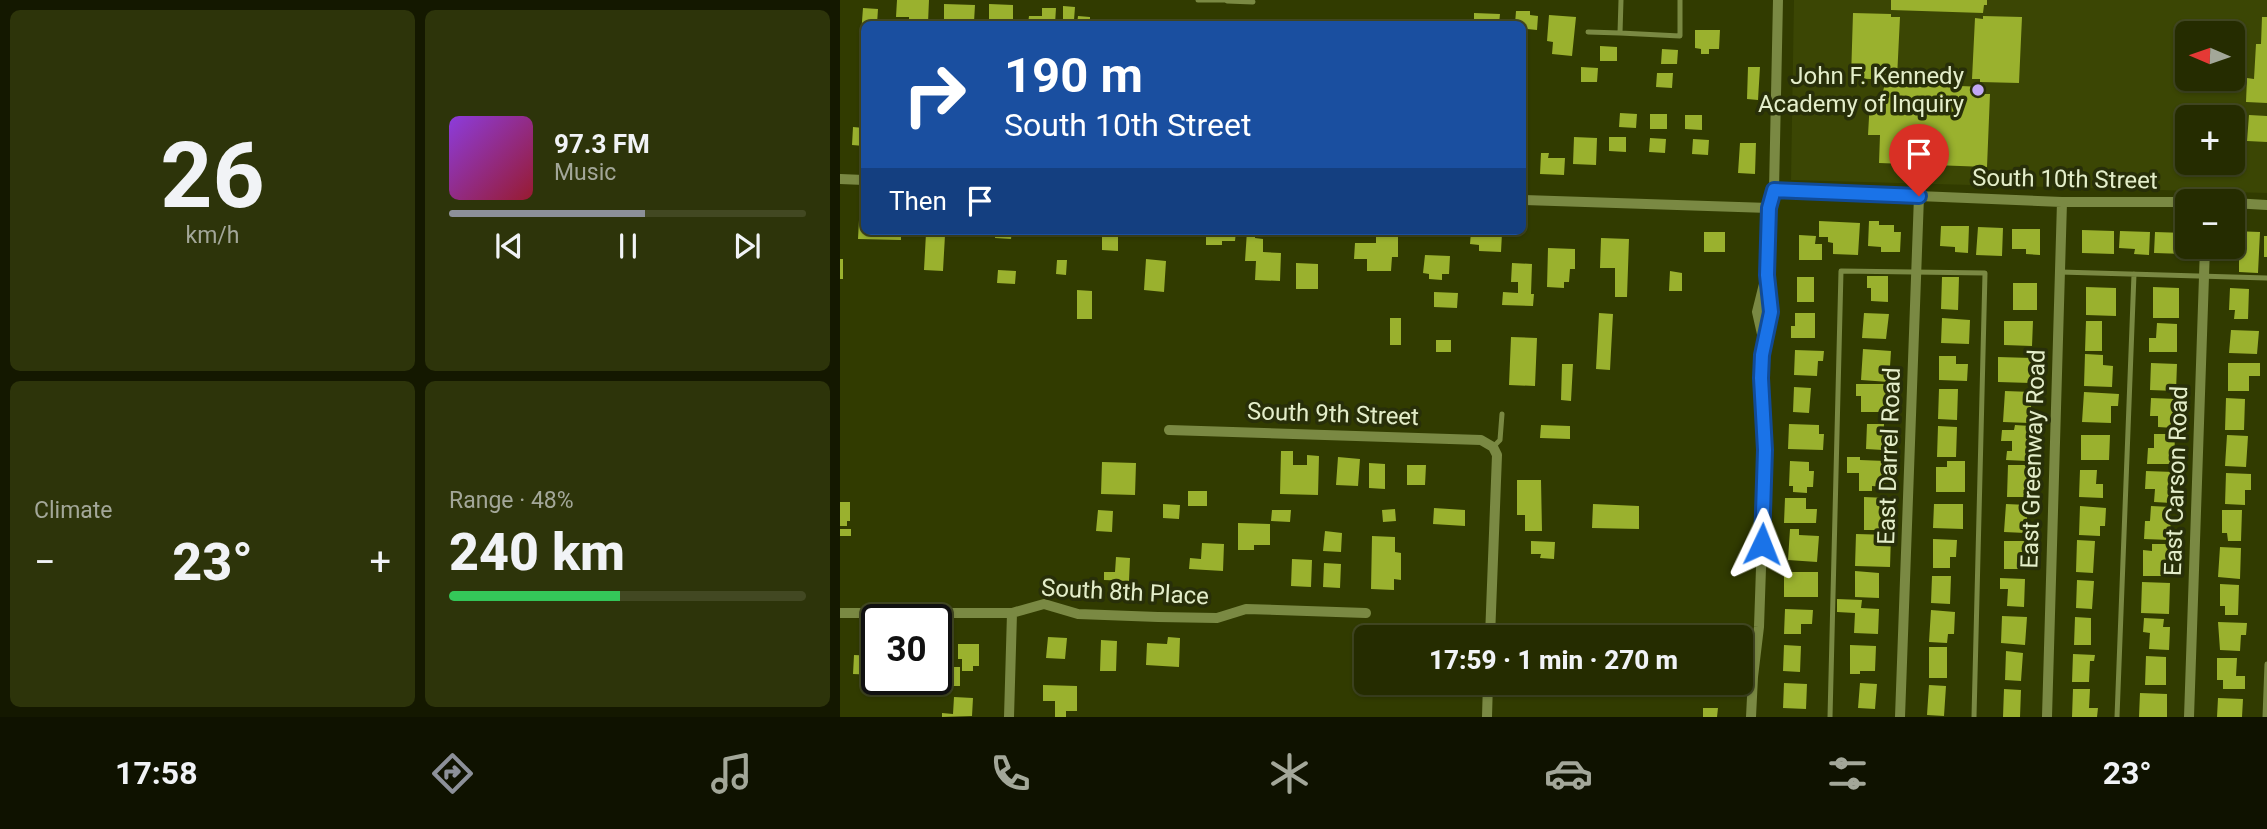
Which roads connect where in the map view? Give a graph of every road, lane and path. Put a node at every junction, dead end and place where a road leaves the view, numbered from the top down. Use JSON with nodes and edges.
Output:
{"nodes":[{"id":1,"x":1227,"y":0,"type":"edge"},
{"id":2,"x":1621,"y":0,"type":"edge"},
{"id":3,"x":1680,"y":0,"type":"edge"},
{"id":4,"x":1778,"y":0,"type":"edge"},
{"id":5,"x":1198,"y":1,"type":"edge"},
{"id":6,"x":1253,"y":2,"type":"dead end"},
{"id":7,"x":1588,"y":32,"type":"dead end"},
{"id":8,"x":1620,"y":33,"type":"junction"},
{"id":9,"x":840,"y":179,"type":"edge"},
{"id":10,"x":861,"y":180,"type":"edge"},
{"id":11,"x":1774,"y":190,"type":"junction"},
{"id":12,"x":1919,"y":196,"type":"junction"},
{"id":13,"x":1526,"y":200,"type":"edge"},
{"id":14,"x":2062,"y":202,"type":"junction"},
{"id":15,"x":2175,"y":202,"type":"edge"},
{"id":16,"x":2245,"y":204,"type":"edge"},
{"id":17,"x":2267,"y":205,"type":"edge"},
{"id":18,"x":1769,"y":208,"type":"junction"},
{"id":19,"x":2205,"y":259,"type":"edge"},
{"id":20,"x":1916,"y":271,"type":"junction"},
{"id":21,"x":2060,"y":271,"type":"junction"},
{"id":22,"x":2134,"y":274,"type":"junction"},
{"id":23,"x":2204,"y":276,"type":"junction"},
{"id":24,"x":2267,"y":278,"type":"edge"},
{"id":25,"x":1502,"y":414,"type":"dead end"},
{"id":26,"x":1169,"y":430,"type":"dead end"},
{"id":27,"x":1493,"y":447,"type":"junction"},
{"id":28,"x":840,"y":612,"type":"edge"},
{"id":29,"x":1012,"y":613,"type":"junction"},
{"id":30,"x":1366,"y":613,"type":"dead end"},
{"id":31,"x":1490,"y":625,"type":"edge"},
{"id":32,"x":2267,"y":664,"type":"edge"},
{"id":33,"x":1488,"y":695,"type":"edge"},
{"id":34,"x":1009,"y":717,"type":"edge"},
{"id":35,"x":1487,"y":717,"type":"edge"},
{"id":36,"x":1751,"y":717,"type":"edge"},
{"id":37,"x":1830,"y":717,"type":"edge"},
{"id":38,"x":1900,"y":717,"type":"edge"},
{"id":39,"x":1974,"y":717,"type":"edge"},
{"id":40,"x":2047,"y":717,"type":"edge"},
{"id":41,"x":2117,"y":717,"type":"edge"},
{"id":42,"x":2189,"y":717,"type":"edge"},
{"id":43,"x":2265,"y":717,"type":"edge"}],
"edges":[{"from":1,"to":5,"type":"lane"},
{"from":1,"to":6,"type":"lane"},
{"from":2,"to":8,"type":"lane"},
{"from":3,"to":8,"type":"lane"},
{"from":4,"to":11,"type":"street"},
{"from":7,"to":8,"type":"lane"},
{"from":9,"to":10,"type":"street"},
{"from":11,"to":12,"type":"street","name":"South 10th Street"},
{"from":11,"to":18,"type":"street"},
{"from":12,"to":14,"type":"street","name":"South 10th Street"},
{"from":12,"to":20,"type":"street","name":"East Darrel Road"},
{"from":13,"to":18,"type":"street"},
{"from":14,"to":15,"type":"street","name":"South 10th Street"},
{"from":14,"to":21,"type":"street","name":"East Greenway Road"},
{"from":16,"to":17,"type":"street"},
{"from":18,"to":36,"type":"street"},
{"from":19,"to":23,"type":"street","name":"East Carson Road"},
{"from":20,"to":37,"type":"lane"},
{"from":20,"to":38,"type":"street","name":"East Darrel Road"},
{"from":20,"to":39,"type":"lane"},
{"from":21,"to":22,"type":"lane"},
{"from":21,"to":40,"type":"street","name":"East Greenway Road"},
{"from":22,"to":23,"type":"lane"},
{"from":22,"to":41,"type":"lane"},
{"from":23,"to":24,"type":"lane"},
{"from":23,"to":42,"type":"street","name":"East Carson Road"},
{"from":25,"to":27,"type":"lane"},
{"from":26,"to":27,"type":"street","name":"South 9th Street"},
{"from":27,"to":31,"type":"street"},
{"from":28,"to":29,"type":"street","name":"South 8th Place"},
{"from":29,"to":30,"type":"street","name":"South 8th Place"},
{"from":29,"to":34,"type":"street"},
{"from":32,"to":43,"type":"lane"},
{"from":33,"to":35,"type":"street"}]}
